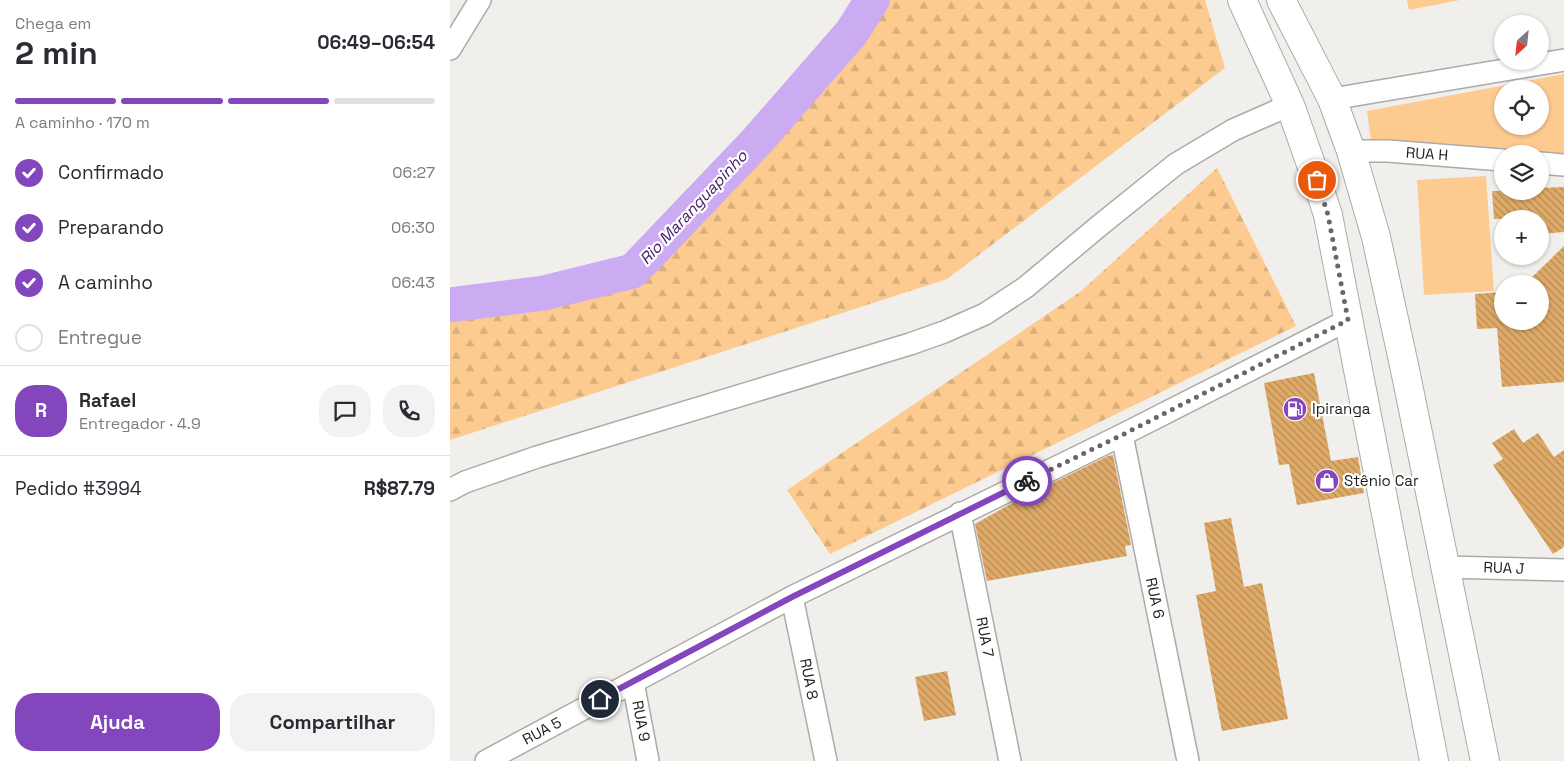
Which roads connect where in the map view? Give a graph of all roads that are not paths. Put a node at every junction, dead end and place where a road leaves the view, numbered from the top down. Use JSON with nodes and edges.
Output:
{"nodes":[{"id":1,"x":480,"y":0,"type":"edge"},
{"id":2,"x":1242,"y":0,"type":"edge"},
{"id":3,"x":1281,"y":0,"type":"edge"},
{"id":4,"x":450,"y":49,"type":"edge"},
{"id":5,"x":1564,"y":60,"type":"edge"},
{"id":6,"x":1332,"y":99,"type":"junction"},
{"id":7,"x":1290,"y":105,"type":"junction"},
{"id":8,"x":1351,"y":152,"type":"junction"},
{"id":9,"x":1494,"y":159,"type":"edge"},
{"id":10,"x":1549,"y":163,"type":"edge"},
{"id":11,"x":1564,"y":164,"type":"edge"},
{"id":12,"x":1348,"y":320,"type":"junction"},
{"id":13,"x":1122,"y":435,"type":"junction"},
{"id":14,"x":450,"y":490,"type":"edge"},
{"id":15,"x":960,"y":513,"type":"junction"},
{"id":16,"x":1445,"y":566,"type":"junction"},
{"id":17,"x":1564,"y":570,"type":"edge"},
{"id":18,"x":792,"y":597,"type":"junction"},
{"id":19,"x":633,"y":682,"type":"junction"},
{"id":20,"x":486,"y":761,"type":"edge"},
{"id":21,"x":648,"y":761,"type":"edge"},
{"id":22,"x":826,"y":761,"type":"edge"},
{"id":23,"x":1010,"y":761,"type":"edge"},
{"id":24,"x":1188,"y":761,"type":"edge"},
{"id":25,"x":1434,"y":761,"type":"edge"},
{"id":26,"x":1485,"y":761,"type":"edge"}],
"edges":[{"from":1,"to":4,"type":"street"},
{"from":2,"to":7,"type":"main road"},
{"from":3,"to":6,"type":"main road"},
{"from":5,"to":6,"type":"street"},
{"from":6,"to":8,"type":"main road"},
{"from":7,"to":12,"type":"main road"},
{"from":7,"to":14,"type":"street"},
{"from":8,"to":9,"type":"street","name":"RUA H"},
{"from":8,"to":16,"type":"main road"},
{"from":10,"to":11,"type":"street"},
{"from":12,"to":13,"type":"street","name":"RUA 5"},
{"from":12,"to":25,"type":"main road"},
{"from":13,"to":15,"type":"street","name":"RUA 5"},
{"from":13,"to":24,"type":"street","name":"RUA 6"},
{"from":15,"to":18,"type":"street","name":"RUA 5"},
{"from":15,"to":23,"type":"street","name":"RUA 7"},
{"from":16,"to":17,"type":"street","name":"RUA J"},
{"from":16,"to":26,"type":"main road"},
{"from":18,"to":19,"type":"street","name":"RUA 5"},
{"from":18,"to":22,"type":"street","name":"RUA 8"},
{"from":19,"to":20,"type":"street","name":"RUA 5"},
{"from":19,"to":21,"type":"street","name":"RUA 9"}]}
